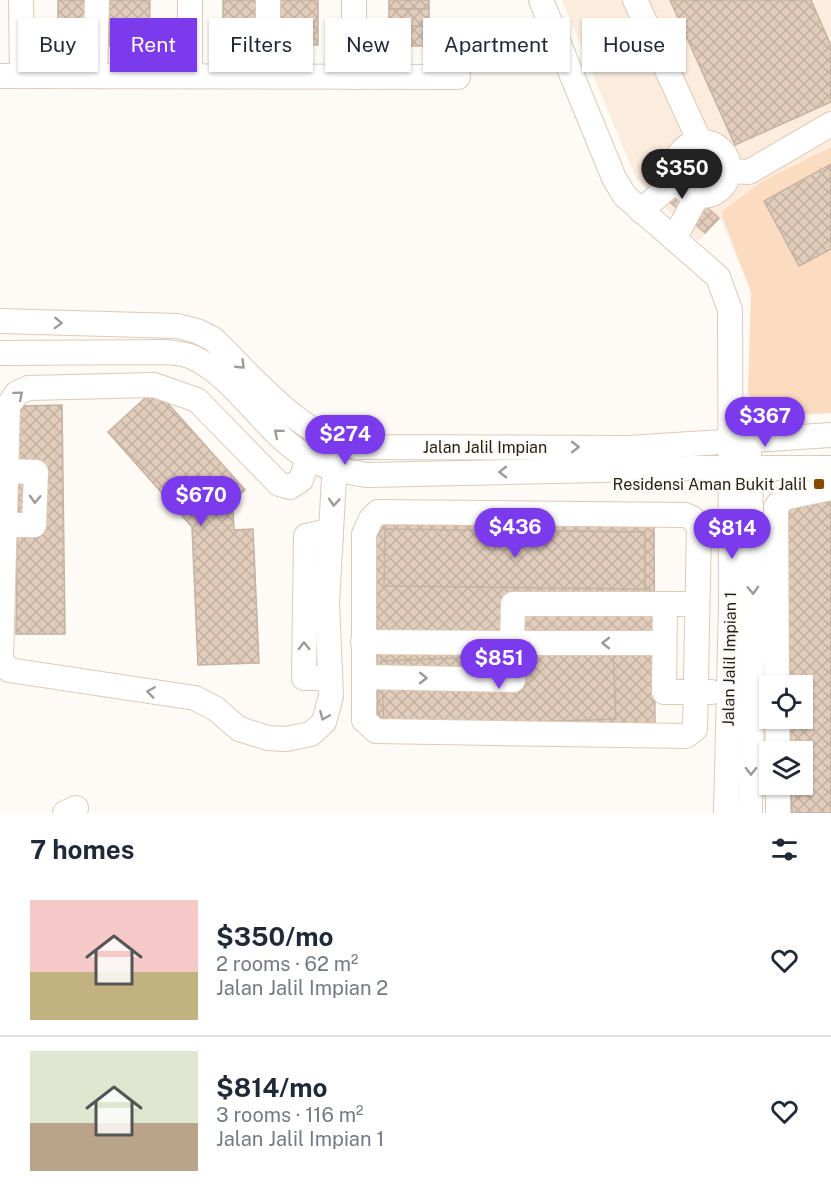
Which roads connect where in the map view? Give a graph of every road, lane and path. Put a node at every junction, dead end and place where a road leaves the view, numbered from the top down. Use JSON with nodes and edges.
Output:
{"nodes":[{"id":1,"x":21,"y":0,"type":"edge"},
{"id":2,"x":97,"y":0,"type":"edge"},
{"id":3,"x":190,"y":0,"type":"edge"},
{"id":4,"x":268,"y":0,"type":"edge"},
{"id":5,"x":354,"y":0,"type":"edge"},
{"id":6,"x":541,"y":0,"type":"edge"},
{"id":7,"x":635,"y":0,"type":"edge"},
{"id":8,"x":11,"y":76,"type":"edge"},
{"id":9,"x":95,"y":76,"type":"junction"},
{"id":10,"x":190,"y":76,"type":"junction"},
{"id":11,"x":268,"y":76,"type":"junction"},
{"id":12,"x":354,"y":77,"type":"junction"},
{"id":13,"x":458,"y":77,"type":"dead end"},
{"id":14,"x":831,"y":124,"type":"edge"},
{"id":15,"x":700,"y":142,"type":"junction"},
{"id":16,"x":729,"y":171,"type":"junction"},
{"id":17,"x":677,"y":179,"type":"junction"},
{"id":18,"x":698,"y":196,"type":"junction"},
{"id":19,"x":641,"y":211,"type":"junction"},
{"id":20,"x":674,"y":239,"type":"junction"},
{"id":21,"x":1,"y":320,"type":"edge"},
{"id":22,"x":2,"y":355,"type":"edge"},
{"id":23,"x":732,"y":412,"type":"junction"},
{"id":24,"x":831,"y":435,"type":"edge"},
{"id":25,"x":749,"y":439,"type":"junction"},
{"id":26,"x":336,"y":443,"type":"junction"},
{"id":27,"x":691,"y":443,"type":"junction"},
{"id":28,"x":308,"y":458,"type":"junction"},
{"id":29,"x":692,"y":468,"type":"junction"},
{"id":30,"x":739,"y":468,"type":"junction"},
{"id":31,"x":831,"y":468,"type":"edge"},
{"id":32,"x":780,"y":469,"type":"junction"},
{"id":33,"x":336,"y":470,"type":"junction"},
{"id":34,"x":831,"y":488,"type":"edge"},
{"id":35,"x":740,"y":502,"type":"junction"},
{"id":36,"x":665,"y":604,"type":"junction"},
{"id":37,"x":697,"y":604,"type":"junction"},
{"id":38,"x":363,"y":642,"type":"junction"},
{"id":39,"x":512,"y":643,"type":"junction"},
{"id":40,"x":664,"y":643,"type":"junction"},
{"id":41,"x":696,"y":652,"type":"junction"},
{"id":42,"x":741,"y":652,"type":"junction"},
{"id":43,"x":777,"y":675,"type":"edge"},
{"id":44,"x":364,"y":676,"type":"junction"},
{"id":45,"x":696,"y":692,"type":"junction"},
{"id":46,"x":740,"y":692,"type":"junction"},
{"id":47,"x":778,"y":795,"type":"edge"},
{"id":48,"x":726,"y":813,"type":"edge"},
{"id":49,"x":750,"y":813,"type":"edge"},
{"id":50,"x":778,"y":813,"type":"edge"}],
"edges":[{"from":1,"to":8,"type":"street"},
{"from":2,"to":9,"type":"street"},
{"from":3,"to":10,"type":"street"},
{"from":4,"to":11,"type":"street"},
{"from":5,"to":12,"type":"street"},
{"from":6,"to":19,"type":"street","name":"Jalan Jalil Impian 1"},
{"from":7,"to":15,"type":"street"},
{"from":8,"to":9,"type":"street"},
{"from":9,"to":10,"type":"street"},
{"from":10,"to":11,"type":"street"},
{"from":11,"to":12,"type":"street"},
{"from":12,"to":13,"type":"street"},
{"from":14,"to":16,"type":"street"},
{"from":15,"to":16,"type":"street"},
{"from":15,"to":17,"type":"street"},
{"from":16,"to":18,"type":"street"},
{"from":17,"to":18,"type":"street"},
{"from":17,"to":19,"type":"street"},
{"from":18,"to":20,"type":"street"},
{"from":19,"to":20,"type":"street","name":"Jalan Jalil Impian 1"},
{"from":20,"to":23,"type":"street","name":"Jalan Jalil Impian 1"},
{"from":21,"to":26,"type":"street","name":"Jalan Jalil Impian","one_way":true},
{"from":28,"to":22,"type":"street","name":"Jalan Jalil Impian","one_way":true},
{"from":23,"to":25,"type":"street","name":"Jalan Jalil Impian 1"},
{"from":23,"to":25,"type":"street"},
{"from":23,"to":27,"type":"street"},
{"from":24,"to":25,"type":"street","name":"Jalan Jalil Impian"},
{"from":25,"to":27,"type":"street","name":"Jalan Jalil Impian"},
{"from":25,"to":30,"type":"street","name":"Jalan Jalil Impian 1"},
{"from":26,"to":27,"type":"street","name":"Jalan Jalil Impian","one_way":true},
{"from":26,"to":33,"type":"street"},
{"from":28,"to":33,"type":"street","name":"Jalan Jalil Impian"},
{"from":33,"to":28,"type":"street","one_way":true},
{"from":29,"to":30,"type":"street","name":"Jalan Jalil Impian"},
{"from":29,"to":33,"type":"street","name":"Jalan Jalil Impian","one_way":true},
{"from":29,"to":35,"type":"street"},
{"from":30,"to":32,"type":"street","name":"Jalan Jalil Impian"},
{"from":30,"to":35,"type":"street","name":"Jalan Jalil Impian 1"},
{"from":31,"to":32,"type":"street","name":"Jalan Jalil Impian"},
{"from":32,"to":35,"type":"street"},
{"from":34,"to":43,"type":"street"},
{"from":35,"to":42,"type":"street","name":"Jalan Jalil Impian 1"},
{"from":36,"to":37,"type":"street"},
{"from":36,"to":39,"type":"street"},
{"from":36,"to":40,"type":"street"},
{"from":37,"to":38,"type":"street"},
{"from":37,"to":41,"type":"street"},
{"from":38,"to":39,"type":"street"},
{"from":38,"to":44,"type":"street"},
{"from":40,"to":39,"type":"street","one_way":true},
{"from":44,"to":39,"type":"street","one_way":true},
{"from":40,"to":45,"type":"street"},
{"from":41,"to":42,"type":"street"},
{"from":41,"to":45,"type":"street"},
{"from":42,"to":46,"type":"street","name":"Jalan Jalil Impian 1"},
{"from":44,"to":45,"type":"street"},
{"from":45,"to":46,"type":"street"},
{"from":46,"to":48,"type":"street","name":"Jalan Jalil Impian 1"},
{"from":46,"to":49,"type":"street","name":"Jalan Jalil Impian 1","one_way":true},
{"from":47,"to":50,"type":"street"}]}
